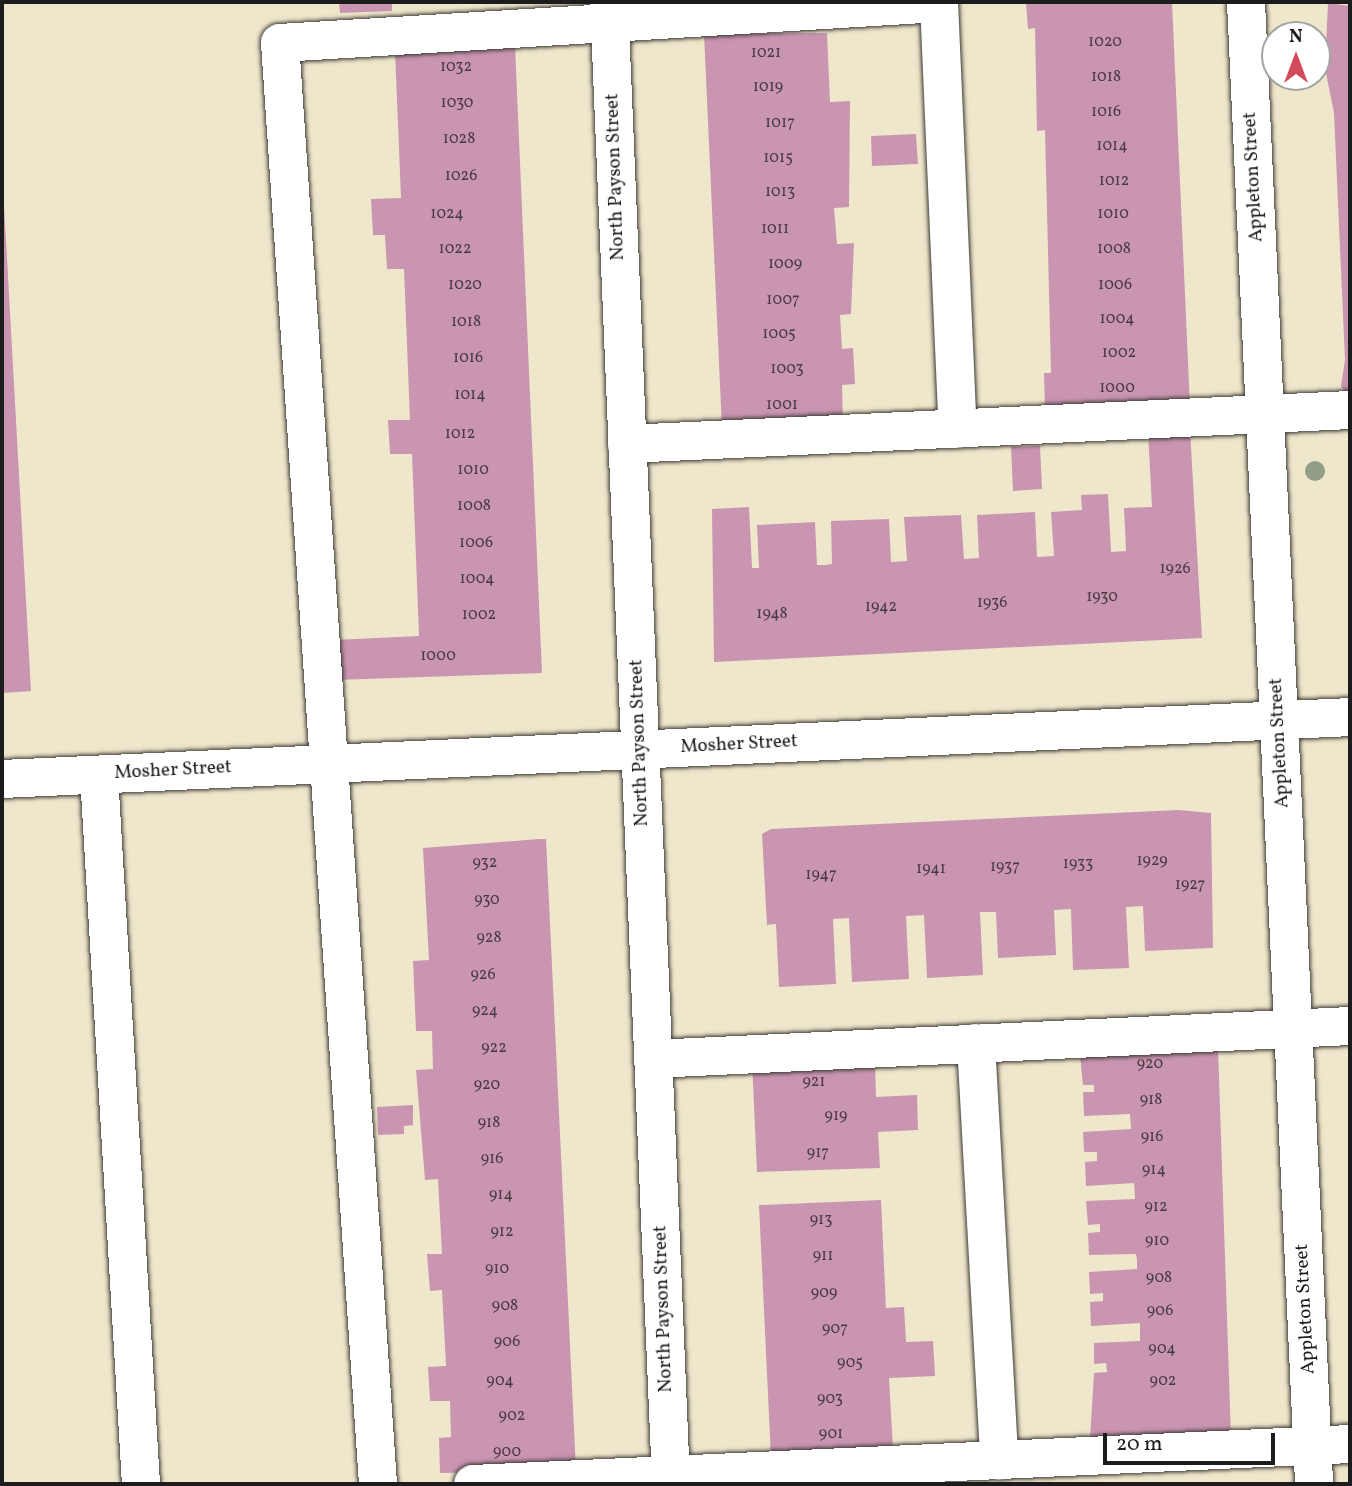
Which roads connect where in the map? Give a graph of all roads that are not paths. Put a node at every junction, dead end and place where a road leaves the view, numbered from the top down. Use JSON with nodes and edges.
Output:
{"nodes":[{"id":1,"x":939,"y":2,"type":"edge"},
{"id":2,"x":1246,"y":2,"type":"edge"},
{"id":3,"x":609,"y":13,"type":"edge"},
{"id":4,"x":1350,"y":410,"type":"edge"},
{"id":5,"x":1265,"y":414,"type":"junction"},
{"id":6,"x":958,"y":429,"type":"junction"},
{"id":7,"x":627,"y":444,"type":"junction"},
{"id":8,"x":1350,"y":717,"type":"edge"},
{"id":9,"x":1279,"y":720,"type":"junction"},
{"id":10,"x":640,"y":750,"type":"junction"},
{"id":11,"x":330,"y":764,"type":"junction"},
{"id":12,"x":99,"y":775,"type":"junction"},
{"id":13,"x":2,"y":779,"type":"edge"},
{"id":14,"x":1350,"y":1026,"type":"edge"},
{"id":15,"x":1292,"y":1029,"type":"junction"},
{"id":16,"x":976,"y":1043,"type":"junction"},
{"id":17,"x":653,"y":1059,"type":"junction"},
{"id":18,"x":1350,"y":1444,"type":"edge"},
{"id":19,"x":1312,"y":1446,"type":"junction"},
{"id":20,"x":999,"y":1460,"type":"junction"},
{"id":21,"x":671,"y":1480,"type":"edge"},
{"id":22,"x":141,"y":1484,"type":"edge"},
{"id":23,"x":378,"y":1484,"type":"edge"},
{"id":24,"x":473,"y":1484,"type":"edge"},
{"id":25,"x":1314,"y":1484,"type":"edge"}],
"edges":[{"from":1,"to":3,"type":"street"},
{"from":1,"to":6,"type":"street"},
{"from":2,"to":5,"type":"street","name":"Appleton Street"},
{"from":3,"to":7,"type":"street","name":"North Payson Street"},
{"from":3,"to":11,"type":"street"},
{"from":4,"to":5,"type":"street"},
{"from":5,"to":6,"type":"street"},
{"from":5,"to":9,"type":"street","name":"Appleton Street"},
{"from":6,"to":7,"type":"street"},
{"from":7,"to":10,"type":"street","name":"North Payson Street"},
{"from":8,"to":9,"type":"street","name":"Mosher Street"},
{"from":9,"to":10,"type":"street","name":"Mosher Street"},
{"from":9,"to":15,"type":"street","name":"Appleton Street"},
{"from":10,"to":11,"type":"street","name":"Mosher Street"},
{"from":10,"to":17,"type":"street","name":"North Payson Street"},
{"from":11,"to":12,"type":"street","name":"Mosher Street"},
{"from":11,"to":23,"type":"street"},
{"from":12,"to":13,"type":"street","name":"Mosher Street"},
{"from":12,"to":22,"type":"street"},
{"from":14,"to":15,"type":"street"},
{"from":15,"to":16,"type":"street"},
{"from":15,"to":19,"type":"street","name":"Appleton Street"},
{"from":16,"to":17,"type":"street"},
{"from":16,"to":20,"type":"street"},
{"from":17,"to":21,"type":"street","name":"North Payson Street"},
{"from":18,"to":19,"type":"street"},
{"from":19,"to":20,"type":"street"},
{"from":19,"to":25,"type":"street","name":"Appleton Street"},
{"from":20,"to":21,"type":"street"},
{"from":21,"to":24,"type":"street"}]}
